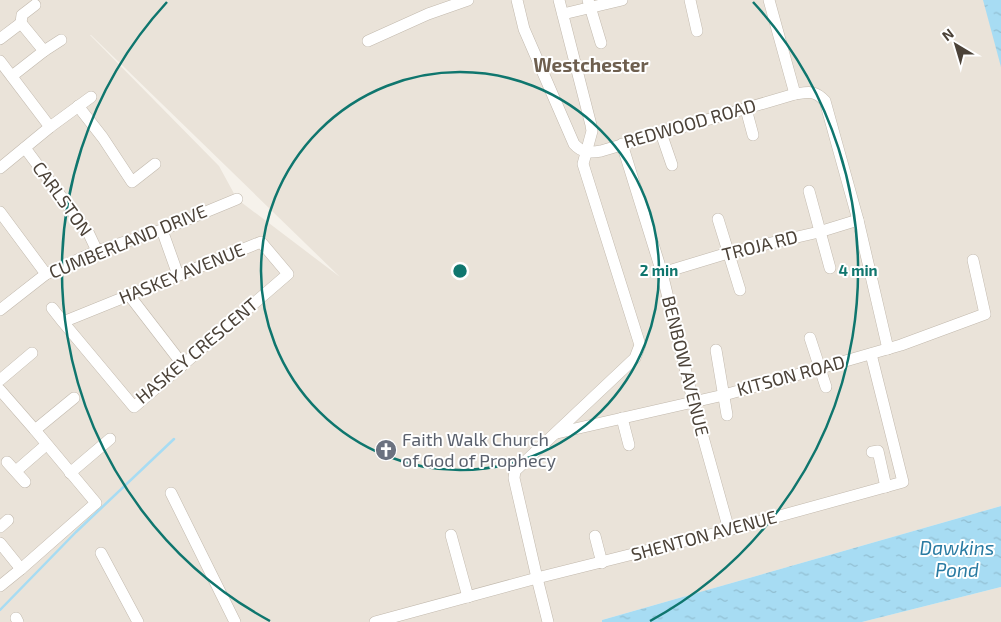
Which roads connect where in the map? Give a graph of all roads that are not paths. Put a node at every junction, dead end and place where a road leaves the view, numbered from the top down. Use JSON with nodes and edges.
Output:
{"nodes":[{"id":1,"x":468,"y":0,"type":"edge"},
{"id":2,"x":517,"y":0,"type":"edge"},
{"id":3,"x":559,"y":0,"type":"edge"},
{"id":4,"x":622,"y":0,"type":"edge"},
{"id":5,"x":690,"y":0,"type":"edge"},
{"id":6,"x":769,"y":0,"type":"edge"},
{"id":7,"x":35,"y":4,"type":"dead end"},
{"id":8,"x":589,"y":4,"type":"edge"},
{"id":9,"x":563,"y":14,"type":"junction"},
{"id":10,"x":21,"y":22,"type":"junction"},
{"id":11,"x":697,"y":31,"type":"dead end"},
{"id":12,"x":0,"y":39,"type":"edge"},
{"id":13,"x":61,"y":40,"type":"dead end"},
{"id":14,"x":368,"y":41,"type":"dead end"},
{"id":15,"x":601,"y":43,"type":"dead end"},
{"id":16,"x":44,"y":51,"type":"junction"},
{"id":17,"x":1,"y":64,"type":"edge"},
{"id":18,"x":12,"y":76,"type":"junction"},
{"id":19,"x":795,"y":94,"type":"junction"},
{"id":20,"x":91,"y":97,"type":"dead end"},
{"id":21,"x":78,"y":106,"type":"junction"},
{"id":22,"x":746,"y":109,"type":"junction"},
{"id":23,"x":50,"y":127,"type":"junction"},
{"id":24,"x":661,"y":133,"type":"junction"},
{"id":25,"x":753,"y":135,"type":"dead end"},
{"id":26,"x":622,"y":144,"type":"junction"},
{"id":27,"x":25,"y":148,"type":"junction"},
{"id":28,"x":586,"y":152,"type":"junction"},
{"id":29,"x":155,"y":164,"type":"dead end"},
{"id":30,"x":672,"y":165,"type":"dead end"},
{"id":31,"x":0,"y":168,"type":"edge"},
{"id":32,"x":809,"y":191,"type":"dead end"},
{"id":33,"x":237,"y":199,"type":"dead end"},
{"id":34,"x":0,"y":212,"type":"edge"},
{"id":35,"x":718,"y":219,"type":"dead end"},
{"id":36,"x":858,"y":220,"type":"junction"},
{"id":37,"x":162,"y":230,"type":"junction"},
{"id":38,"x":819,"y":232,"type":"junction"},
{"id":39,"x":97,"y":251,"type":"junction"},
{"id":40,"x":728,"y":253,"type":"junction"},
{"id":41,"x":973,"y":260,"type":"dead end"},
{"id":42,"x":830,"y":268,"type":"dead end"},
{"id":43,"x":662,"y":273,"type":"junction"},
{"id":44,"x":46,"y":274,"type":"junction"},
{"id":45,"x":288,"y":274,"type":"joint"},
{"id":46,"x":178,"y":275,"type":"junction"},
{"id":47,"x":740,"y":290,"type":"dead end"},
{"id":48,"x":129,"y":295,"type":"junction"},
{"id":49,"x":52,"y":308,"type":"dead end"},
{"id":50,"x":0,"y":310,"type":"edge"},
{"id":51,"x":63,"y":322,"type":"junction"},
{"id":52,"x":810,"y":338,"type":"dead end"},
{"id":53,"x":888,"y":349,"type":"junction"},
{"id":54,"x":716,"y":350,"type":"dead end"},
{"id":55,"x":32,"y":353,"type":"dead end"},
{"id":56,"x":871,"y":354,"type":"junction"},
{"id":57,"x":184,"y":364,"type":"junction"},
{"id":58,"x":821,"y":368,"type":"junction"},
{"id":59,"x":0,"y":380,"type":"edge"},
{"id":60,"x":826,"y":387,"type":"dead end"},
{"id":61,"x":0,"y":390,"type":"edge"},
{"id":62,"x":724,"y":395,"type":"junction"},
{"id":63,"x":74,"y":398,"type":"dead end"},
{"id":64,"x":693,"y":401,"type":"junction"},
{"id":65,"x":727,"y":416,"type":"dead end"},
{"id":66,"x":622,"y":418,"type":"junction"},
{"id":67,"x":35,"y":430,"type":"junction"},
{"id":68,"x":555,"y":433,"type":"junction"},
{"id":69,"x":110,"y":440,"type":"dead end"},
{"id":70,"x":46,"y":445,"type":"junction"},
{"id":71,"x":629,"y":445,"type":"dead end"},
{"id":72,"x":872,"y":452,"type":"dead end"},
{"id":73,"x":7,"y":462,"type":"dead end"},
{"id":74,"x":16,"y":471,"type":"junction"},
{"id":75,"x":70,"y":473,"type":"junction"},
{"id":76,"x":25,"y":482,"type":"dead end"},
{"id":77,"x":886,"y":487,"type":"junction"},
{"id":78,"x":170,"y":493,"type":"dead end"},
{"id":79,"x":729,"y":530,"type":"junction"},
{"id":80,"x":450,"y":535,"type":"dead end"},
{"id":81,"x":595,"y":536,"type":"dead end"},
{"id":82,"x":0,"y":543,"type":"edge"},
{"id":83,"x":101,"y":553,"type":"dead end"},
{"id":84,"x":602,"y":563,"type":"junction"},
{"id":85,"x":21,"y":569,"type":"junction"},
{"id":86,"x":536,"y":578,"type":"junction"},
{"id":87,"x":0,"y":586,"type":"edge"},
{"id":88,"x":468,"y":597,"type":"junction"},
{"id":89,"x":138,"y":622,"type":"edge"},
{"id":90,"x":235,"y":622,"type":"edge"},
{"id":91,"x":375,"y":622,"type":"edge"},
{"id":92,"x":548,"y":622,"type":"edge"}],
"edges":[{"from":1,"to":14,"type":"street"},
{"from":2,"to":28,"type":"street"},
{"from":3,"to":9,"type":"street"},
{"from":4,"to":8,"type":"street"},
{"from":5,"to":11,"type":"street"},
{"from":6,"to":19,"type":"street"},
{"from":7,"to":10,"type":"street"},
{"from":8,"to":9,"type":"street"},
{"from":8,"to":15,"type":"street"},
{"from":9,"to":28,"type":"street"},
{"from":10,"to":12,"type":"street"},
{"from":10,"to":16,"type":"street"},
{"from":13,"to":16,"type":"street"},
{"from":16,"to":18,"type":"street"},
{"from":17,"to":18,"type":"street"},
{"from":18,"to":23,"type":"street"},
{"from":19,"to":22,"type":"street","name":"REDWOOD ROAD"},
{"from":19,"to":36,"type":"street","name":"REDWOOD ROAD"},
{"from":20,"to":21,"type":"street"},
{"from":21,"to":23,"type":"street"},
{"from":21,"to":29,"type":"street"},
{"from":22,"to":24,"type":"street","name":"REDWOOD ROAD"},
{"from":22,"to":25,"type":"street"},
{"from":23,"to":27,"type":"street"},
{"from":24,"to":26,"type":"street","name":"REDWOOD ROAD"},
{"from":24,"to":30,"type":"street"},
{"from":26,"to":28,"type":"street","name":"REDWOOD ROAD"},
{"from":26,"to":43,"type":"street","name":"BENBOW AVENUE"},
{"from":27,"to":31,"type":"street"},
{"from":27,"to":39,"type":"street","name":"CARLSTON"},
{"from":28,"to":68,"type":"street"},
{"from":32,"to":38,"type":"street"},
{"from":33,"to":37,"type":"street","name":"CUMBERLAND DRIVE"},
{"from":34,"to":44,"type":"street"},
{"from":35,"to":40,"type":"street"},
{"from":36,"to":38,"type":"street","name":"TROJA RD"},
{"from":36,"to":53,"type":"street","name":"REDWOOD ROAD"},
{"from":37,"to":39,"type":"street","name":"CUMBERLAND DRIVE"},
{"from":37,"to":46,"type":"street"},
{"from":38,"to":40,"type":"street","name":"TROJA RD"},
{"from":38,"to":42,"type":"street"},
{"from":39,"to":44,"type":"street","name":"CUMBERLAND DRIVE"},
{"from":40,"to":43,"type":"street","name":"TROJA RD"},
{"from":40,"to":47,"type":"street"},
{"from":41,"to":53,"type":"street","name":"KITSON ROAD"},
{"from":43,"to":64,"type":"street","name":"BENBOW AVENUE"},
{"from":44,"to":50,"type":"street","name":"CUMBERLAND DRIVE"},
{"from":45,"to":46,"type":"street","name":"HASKEY AVENUE"},
{"from":45,"to":57,"type":"street","name":"HASKEY CRESCENT"},
{"from":46,"to":48,"type":"street","name":"HASKEY AVENUE"},
{"from":48,"to":51,"type":"street","name":"HASKEY AVENUE"},
{"from":48,"to":57,"type":"street"},
{"from":49,"to":51,"type":"street","name":"HASKEY CRESCENT"},
{"from":51,"to":57,"type":"street","name":"HASKEY CRESCENT"},
{"from":52,"to":58,"type":"street"},
{"from":53,"to":56,"type":"street","name":"KITSON ROAD"},
{"from":54,"to":62,"type":"street"},
{"from":55,"to":59,"type":"street"},
{"from":56,"to":58,"type":"street","name":"KITSON ROAD"},
{"from":56,"to":77,"type":"street","name":"SHENTON AVENUE"},
{"from":58,"to":60,"type":"street"},
{"from":58,"to":62,"type":"street","name":"KITSON ROAD"},
{"from":61,"to":67,"type":"street"},
{"from":62,"to":64,"type":"street","name":"KITSON ROAD"},
{"from":62,"to":65,"type":"street"},
{"from":63,"to":67,"type":"street"},
{"from":64,"to":66,"type":"street","name":"KITSON ROAD"},
{"from":64,"to":79,"type":"street","name":"BENBOW AVENUE"},
{"from":66,"to":68,"type":"street","name":"KITSON ROAD"},
{"from":66,"to":71,"type":"street"},
{"from":67,"to":70,"type":"street"},
{"from":68,"to":86,"type":"street"},
{"from":69,"to":75,"type":"street"},
{"from":70,"to":74,"type":"street"},
{"from":70,"to":75,"type":"street"},
{"from":72,"to":77,"type":"street"},
{"from":73,"to":74,"type":"street"},
{"from":74,"to":76,"type":"street"},
{"from":75,"to":85,"type":"street"},
{"from":77,"to":79,"type":"street","name":"SHENTON AVENUE"},
{"from":78,"to":90,"type":"street"},
{"from":79,"to":84,"type":"street","name":"SHENTON AVENUE"},
{"from":80,"to":88,"type":"street"},
{"from":81,"to":84,"type":"street"},
{"from":82,"to":85,"type":"street"},
{"from":83,"to":89,"type":"street"},
{"from":84,"to":86,"type":"street","name":"SHENTON AVENUE"},
{"from":85,"to":87,"type":"street"},
{"from":86,"to":88,"type":"street","name":"SHENTON AVENUE"},
{"from":86,"to":92,"type":"street"},
{"from":88,"to":91,"type":"street","name":"SHENTON AVENUE"}]}
